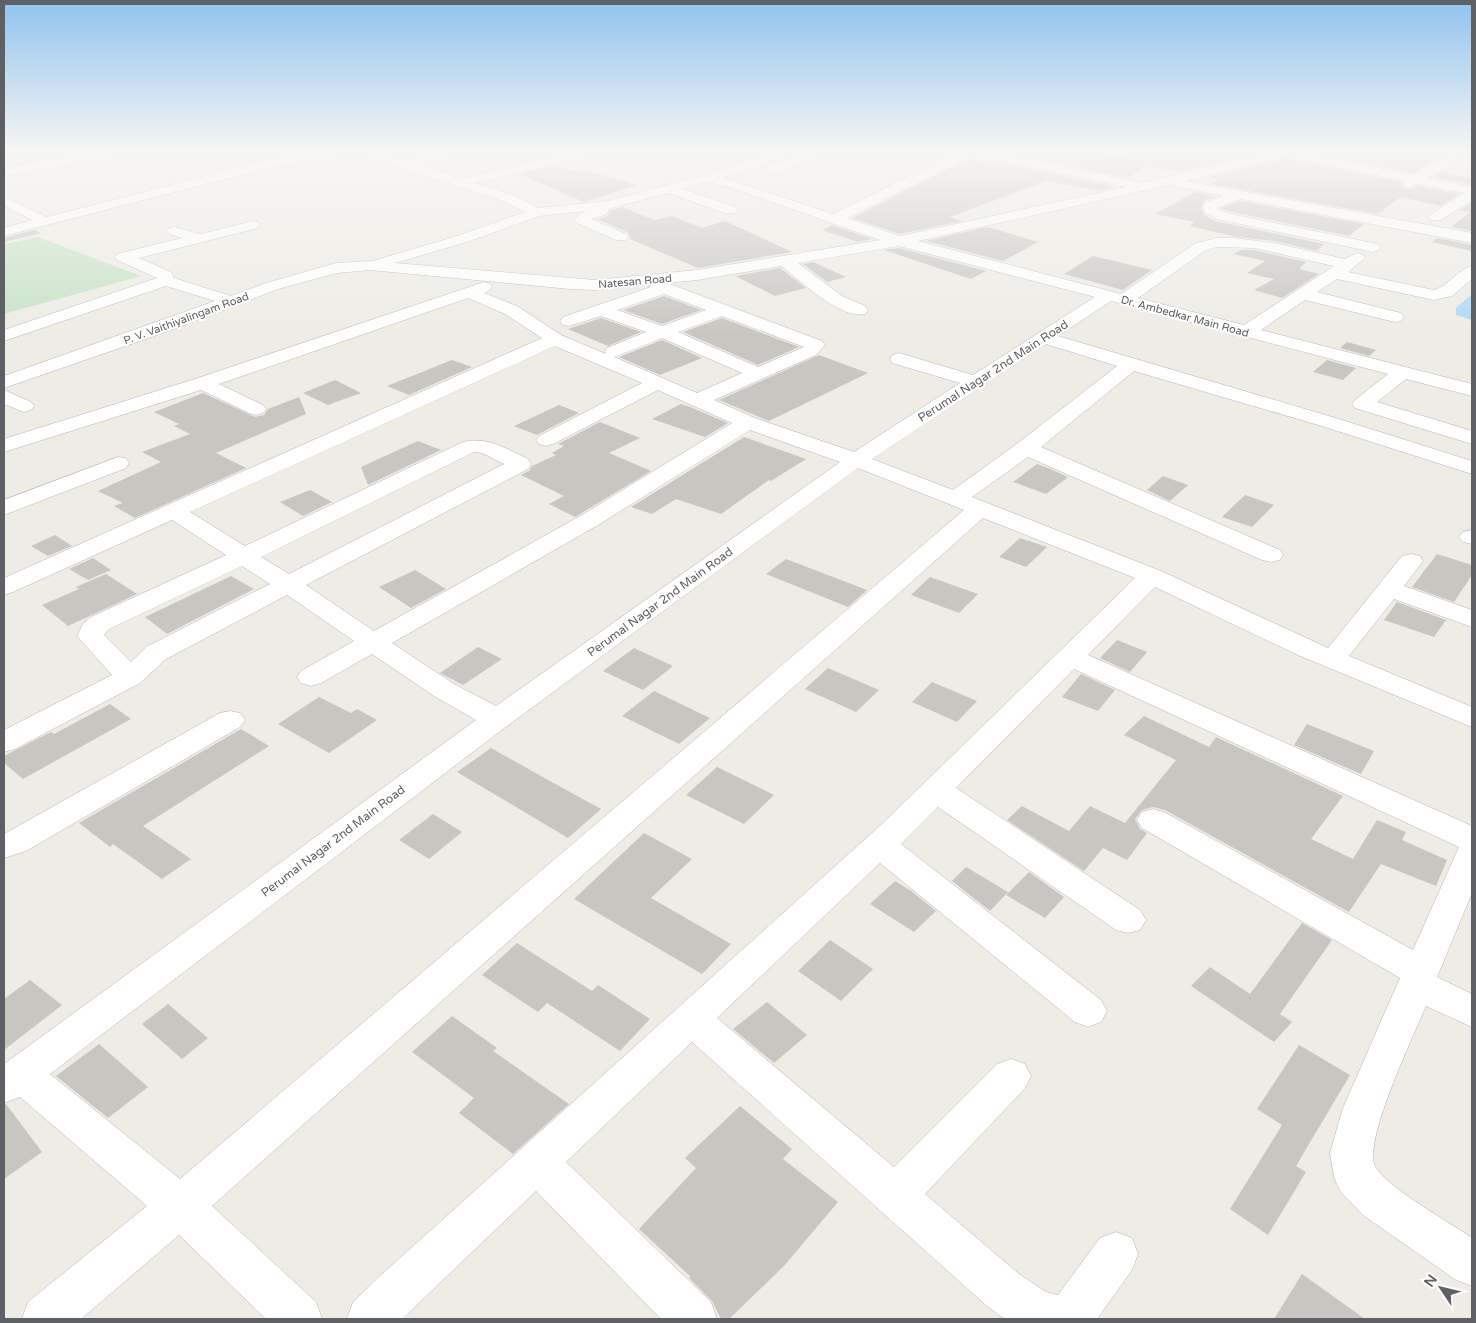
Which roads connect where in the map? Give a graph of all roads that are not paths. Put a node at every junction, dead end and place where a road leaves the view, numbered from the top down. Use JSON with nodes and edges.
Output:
{"nodes":[{"id":1,"x":28,"y":213,"type":"edge"},
{"id":2,"x":77,"y":213,"type":"edge"},
{"id":3,"x":535,"y":213,"type":"edge"},
{"id":4,"x":599,"y":213,"type":"edge"},
{"id":5,"x":820,"y":213,"type":"edge"},
{"id":6,"x":847,"y":213,"type":"edge"},
{"id":7,"x":1025,"y":213,"type":"edge"},
{"id":8,"x":1212,"y":213,"type":"edge"},
{"id":9,"x":1333,"y":213,"type":"edge"},
{"id":10,"x":1437,"y":213,"type":"edge"},
{"id":11,"x":836,"y":218,"type":"junction"},
{"id":12,"x":1454,"y":220,"type":"dead end"},
{"id":13,"x":45,"y":221,"type":"junction"},
{"id":14,"x":253,"y":225,"type":"dead end"},
{"id":15,"x":1404,"y":226,"type":"junction"},
{"id":16,"x":174,"y":231,"type":"dead end"},
{"id":17,"x":4,"y":232,"type":"edge"},
{"id":18,"x":621,"y":237,"type":"dead end"},
{"id":19,"x":1472,"y":238,"type":"edge"},
{"id":20,"x":199,"y":239,"type":"junction"},
{"id":21,"x":898,"y":241,"type":"junction"},
{"id":22,"x":1373,"y":247,"type":"junction"},
{"id":23,"x":784,"y":260,"type":"junction"},
{"id":24,"x":370,"y":265,"type":"junction"},
{"id":25,"x":1342,"y":269,"type":"junction"},
{"id":26,"x":1472,"y":271,"type":"edge"},
{"id":27,"x":500,"y":278,"type":"junction"},
{"id":28,"x":164,"y":280,"type":"junction"},
{"id":29,"x":658,"y":284,"type":"junction"},
{"id":30,"x":468,"y":293,"type":"junction"},
{"id":31,"x":1303,"y":294,"type":"junction"},
{"id":32,"x":1117,"y":297,"type":"junction"},
{"id":33,"x":231,"y":301,"type":"junction"},
{"id":34,"x":601,"y":310,"type":"junction"},
{"id":35,"x":721,"y":310,"type":"junction"},
{"id":36,"x":859,"y":310,"type":"dead end"},
{"id":37,"x":1395,"y":316,"type":"dead end"},
{"id":38,"x":562,"y":330,"type":"junction"},
{"id":39,"x":662,"y":332,"type":"junction"},
{"id":40,"x":1247,"y":332,"type":"junction"},
{"id":41,"x":4,"y":336,"type":"edge"},
{"id":42,"x":1044,"y":338,"type":"junction"},
{"id":43,"x":614,"y":352,"type":"dead end"},
{"id":44,"x":899,"y":359,"type":"dead end"},
{"id":45,"x":1132,"y":363,"type":"junction"},
{"id":46,"x":1402,"y":372,"type":"junction"},
{"id":47,"x":757,"y":373,"type":"junction"},
{"id":48,"x":4,"y":382,"type":"edge"},
{"id":49,"x":976,"y":382,"type":"junction"},
{"id":50,"x":202,"y":383,"type":"junction"},
{"id":51,"x":658,"y":383,"type":"junction"},
{"id":52,"x":1472,"y":390,"type":"edge"},
{"id":53,"x":4,"y":396,"type":"edge"},
{"id":54,"x":697,"y":400,"type":"junction"},
{"id":55,"x":1362,"y":404,"type":"junction"},
{"id":56,"x":24,"y":406,"type":"dead end"},
{"id":57,"x":256,"y":409,"type":"dead end"},
{"id":58,"x":748,"y":422,"type":"junction"},
{"id":59,"x":1332,"y":423,"type":"junction"},
{"id":60,"x":1472,"y":438,"type":"edge"},
{"id":61,"x":546,"y":440,"type":"dead end"},
{"id":62,"x":4,"y":446,"type":"edge"},
{"id":63,"x":1026,"y":448,"type":"junction"},
{"id":64,"x":856,"y":460,"type":"junction"},
{"id":65,"x":118,"y":464,"type":"dead end"},
{"id":66,"x":1472,"y":468,"type":"edge"},
{"id":67,"x":967,"y":504,"type":"junction"},
{"id":68,"x":4,"y":508,"type":"edge"},
{"id":69,"x":175,"y":512,"type":"junction"},
{"id":70,"x":1271,"y":555,"type":"dead end"},
{"id":71,"x":244,"y":556,"type":"junction"},
{"id":72,"x":1411,"y":561,"type":"dead end"},
{"id":73,"x":1152,"y":576,"type":"junction"},
{"id":74,"x":287,"y":584,"type":"junction"},
{"id":75,"x":4,"y":587,"type":"edge"},
{"id":76,"x":1389,"y":590,"type":"junction"},
{"id":77,"x":1472,"y":619,"type":"edge"},
{"id":78,"x":374,"y":642,"type":"junction"},
{"id":79,"x":1070,"y":657,"type":"junction"},
{"id":80,"x":1332,"y":660,"type":"junction"},
{"id":81,"x":312,"y":677,"type":"dead end"},
{"id":82,"x":130,"y":678,"type":"junction"},
{"id":83,"x":1472,"y":718,"type":"edge"},
{"id":84,"x":497,"y":719,"type":"junction"},
{"id":85,"x":230,"y":720,"type":"dead end"},
{"id":86,"x":4,"y":742,"type":"edge"},
{"id":87,"x":936,"y":790,"type":"junction"},
{"id":88,"x":1153,"y":820,"type":"dead end"},
{"id":89,"x":1472,"y":839,"type":"edge"},
{"id":90,"x":880,"y":845,"type":"junction"},
{"id":91,"x":4,"y":846,"type":"edge"},
{"id":92,"x":1472,"y":854,"type":"edge"},
{"id":93,"x":1128,"y":920,"type":"dead end"},
{"id":94,"x":1418,"y":978,"type":"junction"},
{"id":95,"x":1088,"y":1011,"type":"dead end"},
{"id":96,"x":1472,"y":1011,"type":"edge"},
{"id":97,"x":692,"y":1019,"type":"junction"},
{"id":98,"x":1012,"y":1076,"type":"dead end"},
{"id":99,"x":12,"y":1080,"type":"edge"},
{"id":100,"x":536,"y":1163,"type":"junction"},
{"id":101,"x":895,"y":1196,"type":"junction"},
{"id":102,"x":180,"y":1206,"type":"junction"},
{"id":103,"x":1116,"y":1254,"type":"dead end"},
{"id":104,"x":1472,"y":1264,"type":"edge"},
{"id":105,"x":45,"y":1319,"type":"edge"},
{"id":106,"x":299,"y":1319,"type":"edge"},
{"id":107,"x":370,"y":1319,"type":"edge"},
{"id":108,"x":694,"y":1319,"type":"edge"},
{"id":109,"x":1058,"y":1319,"type":"edge"}],
"edges":[{"from":1,"to":13,"type":"street"},
{"from":2,"to":13,"type":"street"},
{"from":3,"to":24,"type":"street"},
{"from":4,"to":18,"type":"street"},
{"from":5,"to":11,"type":"street","name":"Dr. Ambedkar Main Road"},
{"from":6,"to":11,"type":"street"},
{"from":7,"to":21,"type":"street","name":"Natesan Road"},
{"from":8,"to":22,"type":"street"},
{"from":9,"to":15,"type":"street"},
{"from":10,"to":12,"type":"street"},
{"from":11,"to":21,"type":"street","name":"Dr. Ambedkar Main Road"},
{"from":13,"to":17,"type":"street"},
{"from":14,"to":20,"type":"street"},
{"from":15,"to":19,"type":"street"},
{"from":15,"to":22,"type":"street"},
{"from":16,"to":20,"type":"street"},
{"from":20,"to":28,"type":"street"},
{"from":21,"to":23,"type":"street","name":"Natesan Road"},
{"from":21,"to":32,"type":"street","name":"Dr. Ambedkar Main Road"},
{"from":22,"to":25,"type":"street"},
{"from":23,"to":29,"type":"street","name":"Natesan Road"},
{"from":23,"to":36,"type":"street"},
{"from":24,"to":27,"type":"street","name":"Natesan Road"},
{"from":24,"to":33,"type":"street","name":"P. V. Vaithiyalingam Road"},
{"from":25,"to":26,"type":"street","name":"Perumal Nagar 2nd Main Road"},
{"from":25,"to":31,"type":"street"},
{"from":25,"to":32,"type":"street","name":"Perumal Nagar 2nd Main Road"},
{"from":27,"to":29,"type":"street","name":"Natesan Road"},
{"from":27,"to":30,"type":"street"},
{"from":28,"to":33,"type":"street"},
{"from":28,"to":41,"type":"street"},
{"from":29,"to":34,"type":"street"},
{"from":29,"to":35,"type":"street"},
{"from":30,"to":38,"type":"street"},
{"from":30,"to":50,"type":"street"},
{"from":31,"to":37,"type":"street"},
{"from":31,"to":40,"type":"street"},
{"from":32,"to":40,"type":"street","name":"Dr. Ambedkar Main Road"},
{"from":32,"to":42,"type":"street","name":"Perumal Nagar 2nd Main Road"},
{"from":33,"to":48,"type":"street","name":"P. V. Vaithiyalingam Road"},
{"from":34,"to":38,"type":"street"},
{"from":34,"to":39,"type":"street"},
{"from":35,"to":39,"type":"street"},
{"from":35,"to":47,"type":"street"},
{"from":38,"to":51,"type":"street"},
{"from":38,"to":69,"type":"street"},
{"from":39,"to":43,"type":"street"},
{"from":39,"to":47,"type":"street"},
{"from":40,"to":46,"type":"street","name":"Dr. Ambedkar Main Road"},
{"from":42,"to":45,"type":"street"},
{"from":42,"to":49,"type":"street","name":"Perumal Nagar 2nd Main Road"},
{"from":44,"to":49,"type":"street"},
{"from":45,"to":59,"type":"street"},
{"from":45,"to":63,"type":"street"},
{"from":46,"to":52,"type":"street","name":"Dr. Ambedkar Main Road"},
{"from":46,"to":55,"type":"street"},
{"from":47,"to":54,"type":"street"},
{"from":49,"to":64,"type":"street","name":"Perumal Nagar 2nd Main Road"},
{"from":50,"to":57,"type":"street"},
{"from":50,"to":62,"type":"street"},
{"from":51,"to":54,"type":"street"},
{"from":51,"to":61,"type":"street"},
{"from":53,"to":56,"type":"street"},
{"from":54,"to":58,"type":"street"},
{"from":55,"to":59,"type":"street"},
{"from":55,"to":60,"type":"street"},
{"from":58,"to":64,"type":"street"},
{"from":58,"to":78,"type":"street"},
{"from":59,"to":66,"type":"street"},
{"from":63,"to":67,"type":"street"},
{"from":63,"to":70,"type":"street"},
{"from":64,"to":67,"type":"street"},
{"from":64,"to":84,"type":"street","name":"Perumal Nagar 2nd Main Road"},
{"from":65,"to":68,"type":"street"},
{"from":67,"to":73,"type":"street"},
{"from":67,"to":102,"type":"street"},
{"from":69,"to":71,"type":"street"},
{"from":69,"to":75,"type":"street"},
{"from":71,"to":74,"type":"street"},
{"from":71,"to":74,"type":"street"},
{"from":71,"to":82,"type":"street"},
{"from":72,"to":76,"type":"street"},
{"from":73,"to":79,"type":"street"},
{"from":73,"to":80,"type":"street"},
{"from":74,"to":78,"type":"street"},
{"from":74,"to":82,"type":"street"},
{"from":76,"to":77,"type":"street"},
{"from":76,"to":80,"type":"street"},
{"from":78,"to":81,"type":"street"},
{"from":78,"to":84,"type":"street"},
{"from":79,"to":87,"type":"street"},
{"from":79,"to":89,"type":"street"},
{"from":80,"to":83,"type":"street"},
{"from":82,"to":86,"type":"street"},
{"from":84,"to":99,"type":"street","name":"Perumal Nagar 2nd Main Road"},
{"from":85,"to":91,"type":"street"},
{"from":87,"to":90,"type":"street"},
{"from":87,"to":93,"type":"street"},
{"from":88,"to":94,"type":"street"},
{"from":90,"to":95,"type":"street"},
{"from":90,"to":97,"type":"street"},
{"from":92,"to":94,"type":"street"},
{"from":94,"to":96,"type":"street"},
{"from":94,"to":104,"type":"street"},
{"from":97,"to":100,"type":"street"},
{"from":97,"to":101,"type":"street"},
{"from":98,"to":101,"type":"street"},
{"from":99,"to":102,"type":"street"},
{"from":100,"to":107,"type":"street"},
{"from":100,"to":108,"type":"street"},
{"from":101,"to":109,"type":"street"},
{"from":102,"to":105,"type":"street"},
{"from":102,"to":106,"type":"street"},
{"from":103,"to":109,"type":"street"}]}
